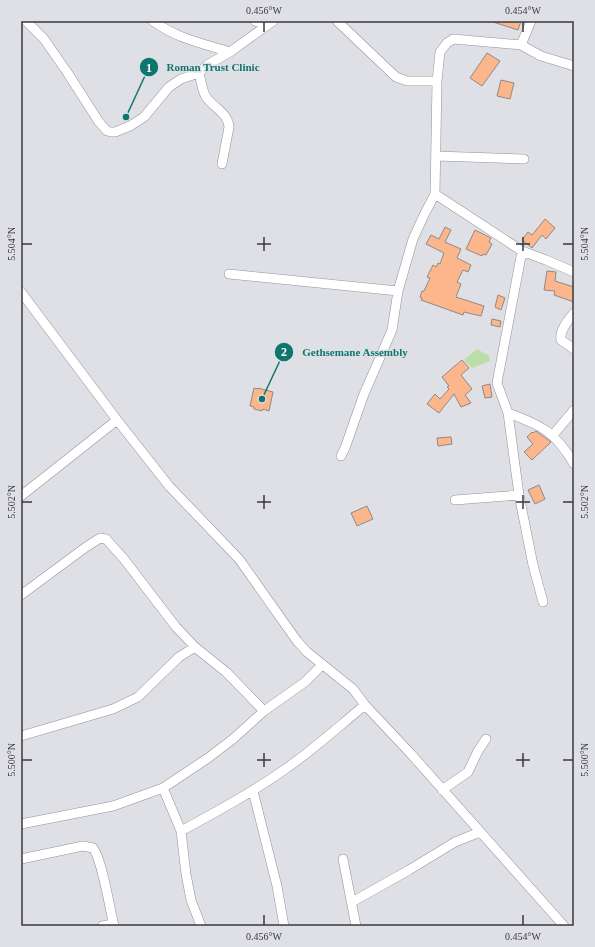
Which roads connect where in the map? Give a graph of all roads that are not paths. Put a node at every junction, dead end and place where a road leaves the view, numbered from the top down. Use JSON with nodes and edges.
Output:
{"nodes":[{"id":1,"x":26,"y":21,"type":"edge"},
{"id":2,"x":153,"y":21,"type":"edge"},
{"id":3,"x":255,"y":21,"type":"edge"},
{"id":4,"x":336,"y":21,"type":"edge"},
{"id":5,"x":531,"y":21,"type":"edge"},
{"id":6,"x":270,"y":23,"type":"edge"},
{"id":7,"x":521,"y":45,"type":"junction"},
{"id":8,"x":230,"y":52,"type":"junction"},
{"id":9,"x":574,"y":66,"type":"edge"},
{"id":10,"x":198,"y":73,"type":"junction"},
{"id":11,"x":437,"y":81,"type":"junction"},
{"id":12,"x":436,"y":156,"type":"junction"},
{"id":13,"x":524,"y":159,"type":"dead end"},
{"id":14,"x":222,"y":164,"type":"dead end"},
{"id":15,"x":435,"y":194,"type":"junction"},
{"id":16,"x":522,"y":251,"type":"junction"},
{"id":17,"x":574,"y":272,"type":"edge"},
{"id":18,"x":229,"y":274,"type":"dead end"},
{"id":19,"x":398,"y":291,"type":"junction"},
{"id":20,"x":21,"y":292,"type":"edge"},
{"id":21,"x":574,"y":313,"type":"edge"},
{"id":22,"x":574,"y":349,"type":"edge"},
{"id":23,"x":574,"y":410,"type":"edge"},
{"id":24,"x":508,"y":414,"type":"junction"},
{"id":25,"x":117,"y":420,"type":"junction"},
{"id":26,"x":553,"y":435,"type":"junction"},
{"id":27,"x":571,"y":452,"type":"edge"},
{"id":28,"x":341,"y":456,"type":"dead end"},
{"id":29,"x":574,"y":464,"type":"edge"},
{"id":30,"x":519,"y":495,"type":"junction"},
{"id":31,"x":21,"y":496,"type":"edge"},
{"id":32,"x":455,"y":500,"type":"dead end"},
{"id":33,"x":21,"y":595,"type":"edge"},
{"id":34,"x":543,"y":602,"type":"dead end"},
{"id":35,"x":195,"y":647,"type":"junction"},
{"id":36,"x":322,"y":665,"type":"junction"},
{"id":37,"x":365,"y":705,"type":"junction"},
{"id":38,"x":264,"y":711,"type":"junction"},
{"id":39,"x":21,"y":736,"type":"edge"},
{"id":40,"x":486,"y":738,"type":"dead end"},
{"id":41,"x":163,"y":788,"type":"junction"},
{"id":42,"x":442,"y":790,"type":"junction"},
{"id":43,"x":253,"y":791,"type":"junction"},
{"id":44,"x":21,"y":824,"type":"edge"},
{"id":45,"x":181,"y":831,"type":"junction"},
{"id":46,"x":480,"y":832,"type":"junction"},
{"id":47,"x":21,"y":859,"type":"edge"},
{"id":48,"x":343,"y":859,"type":"dead end"},
{"id":49,"x":352,"y":902,"type":"junction"},
{"id":50,"x":114,"y":925,"type":"edge"},
{"id":51,"x":102,"y":926,"type":"edge"},
{"id":52,"x":201,"y":926,"type":"edge"},
{"id":53,"x":284,"y":926,"type":"edge"},
{"id":54,"x":356,"y":926,"type":"edge"},
{"id":55,"x":564,"y":926,"type":"edge"}],
"edges":[{"from":1,"to":10,"type":"street"},
{"from":2,"to":8,"type":"street"},
{"from":3,"to":6,"type":"street"},
{"from":4,"to":11,"type":"street"},
{"from":5,"to":7,"type":"street"},
{"from":6,"to":8,"type":"street"},
{"from":7,"to":9,"type":"street"},
{"from":7,"to":11,"type":"street"},
{"from":8,"to":10,"type":"street"},
{"from":10,"to":14,"type":"street"},
{"from":11,"to":12,"type":"street"},
{"from":12,"to":13,"type":"street"},
{"from":12,"to":15,"type":"street"},
{"from":15,"to":16,"type":"street"},
{"from":15,"to":19,"type":"street"},
{"from":16,"to":17,"type":"street"},
{"from":16,"to":24,"type":"street"},
{"from":18,"to":19,"type":"street"},
{"from":19,"to":28,"type":"street"},
{"from":20,"to":25,"type":"street"},
{"from":21,"to":22,"type":"street"},
{"from":23,"to":26,"type":"street"},
{"from":24,"to":26,"type":"street"},
{"from":24,"to":30,"type":"street"},
{"from":25,"to":31,"type":"street"},
{"from":25,"to":36,"type":"street"},
{"from":26,"to":27,"type":"street"},
{"from":27,"to":29,"type":"street"},
{"from":30,"to":32,"type":"street"},
{"from":30,"to":34,"type":"street"},
{"from":33,"to":35,"type":"street"},
{"from":35,"to":38,"type":"street"},
{"from":35,"to":39,"type":"street"},
{"from":36,"to":37,"type":"street"},
{"from":36,"to":38,"type":"street"},
{"from":37,"to":42,"type":"street"},
{"from":37,"to":43,"type":"street"},
{"from":38,"to":41,"type":"street"},
{"from":40,"to":42,"type":"street"},
{"from":41,"to":44,"type":"street"},
{"from":41,"to":45,"type":"street"},
{"from":42,"to":46,"type":"street"},
{"from":43,"to":45,"type":"street"},
{"from":43,"to":53,"type":"street"},
{"from":45,"to":52,"type":"street"},
{"from":46,"to":49,"type":"street"},
{"from":46,"to":55,"type":"street"},
{"from":47,"to":50,"type":"street"},
{"from":48,"to":49,"type":"street"},
{"from":49,"to":54,"type":"street"},
{"from":50,"to":51,"type":"street"}]}
